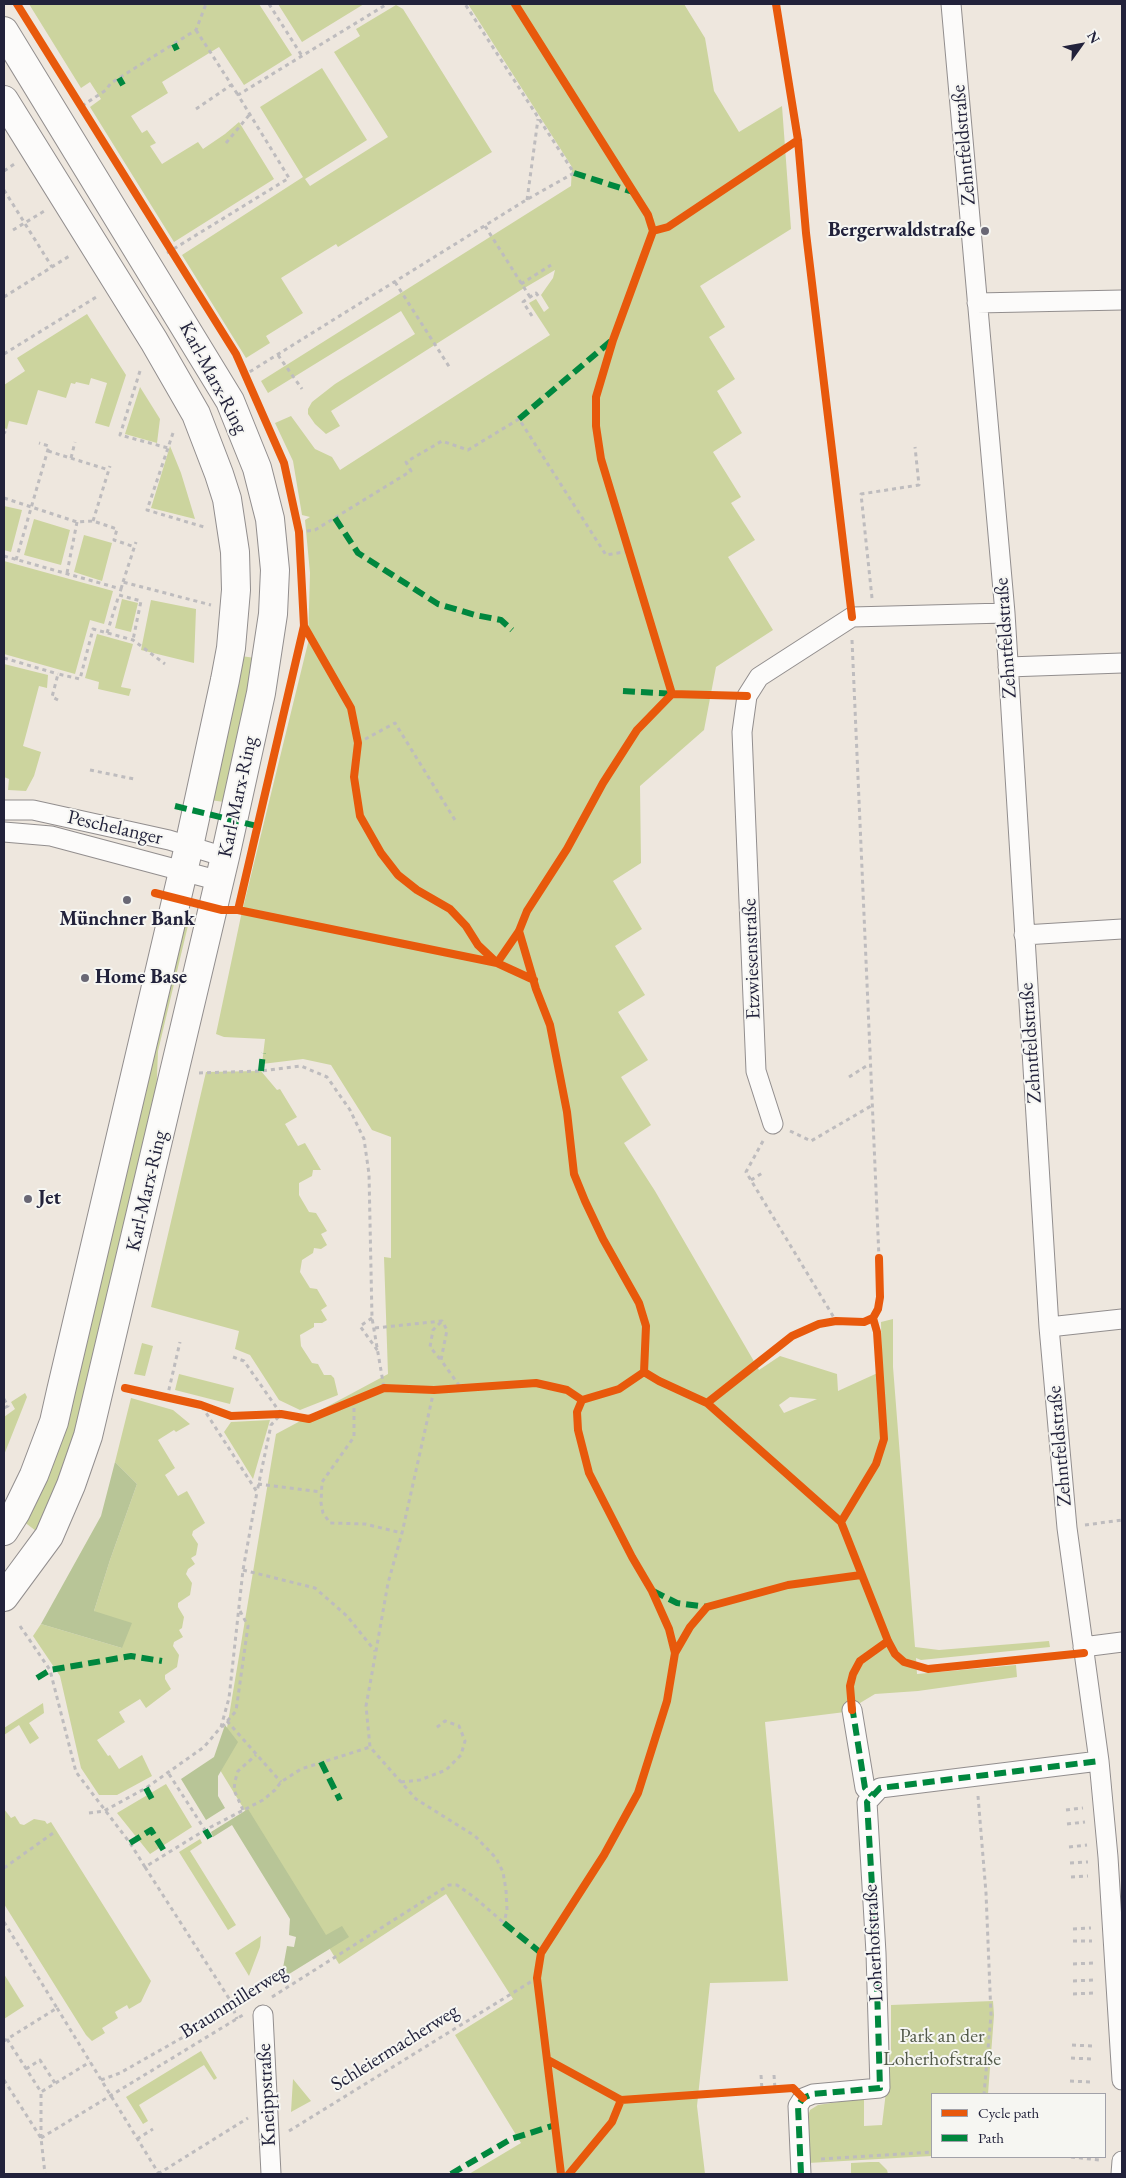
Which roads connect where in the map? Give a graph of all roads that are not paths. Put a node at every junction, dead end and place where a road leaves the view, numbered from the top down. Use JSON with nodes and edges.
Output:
{"nodes":[{"id":1,"x":951,"y":4,"type":"edge"},
{"id":2,"x":4,"y":31,"type":"edge"},
{"id":3,"x":4,"y":100,"type":"edge"},
{"id":4,"x":1122,"y":300,"type":"edge"},
{"id":5,"x":977,"y":303,"type":"junction"},
{"id":6,"x":1005,"y":613,"type":"junction"},
{"id":7,"x":1122,"y":663,"type":"edge"},
{"id":8,"x":1008,"y":667,"type":"junction"},
{"id":9,"x":4,"y":810,"type":"edge"},
{"id":10,"x":4,"y":832,"type":"edge"},
{"id":11,"x":186,"y":858,"type":"junction"},
{"id":12,"x":222,"y":869,"type":"junction"},
{"id":13,"x":1122,"y":930,"type":"edge"},
{"id":14,"x":1024,"y":935,"type":"junction"},
{"id":15,"x":773,"y":1124,"type":"road end"},
{"id":16,"x":1122,"y":1319,"type":"edge"},
{"id":17,"x":1049,"y":1327,"type":"junction"},
{"id":18,"x":4,"y":1531,"type":"edge"},
{"id":19,"x":4,"y":1597,"type":"edge"},
{"id":20,"x":1122,"y":1642,"type":"edge"},
{"id":21,"x":1084,"y":1647,"type":"junction"},
{"id":22,"x":852,"y":1710,"type":"dead end"},
{"id":23,"x":1099,"y":1761,"type":"junction"},
{"id":24,"x":872,"y":1795,"type":"junction"},
{"id":25,"x":1118,"y":1952,"type":"edge"},
{"id":26,"x":260,"y":2008,"type":"road end"},
{"id":27,"x":1122,"y":2080,"type":"edge"},
{"id":28,"x":1122,"y":2161,"type":"edge"},
{"id":29,"x":800,"y":2167,"type":"edge"},
{"id":30,"x":271,"y":2174,"type":"edge"},
{"id":31,"x":1121,"y":2174,"type":"edge"}],
"edges":[{"from":1,"to":5,"type":"street","name":"Zehntfeldstraße"},
{"from":2,"to":12,"type":"main road","name":"Karl-Marx-Ring"},
{"from":3,"to":11,"type":"main road","name":"Karl-Marx-Ring"},
{"from":4,"to":5,"type":"street"},
{"from":5,"to":6,"type":"street","name":"Zehntfeldstraße"},
{"from":6,"to":8,"type":"street","name":"Zehntfeldstraße"},
{"from":6,"to":15,"type":"street","name":"Etzwiesenstraße"},
{"from":7,"to":8,"type":"street"},
{"from":8,"to":14,"type":"street","name":"Zehntfeldstraße"},
{"from":9,"to":11,"type":"street","name":"Peschelanger"},
{"from":10,"to":11,"type":"street","name":"Peschelanger"},
{"from":11,"to":12,"type":"street","name":"Peschelanger"},
{"from":11,"to":12,"type":"street","name":"Peschelanger"},
{"from":11,"to":18,"type":"main road","name":"Karl-Marx-Ring"},
{"from":12,"to":19,"type":"main road","name":"Karl-Marx-Ring"},
{"from":13,"to":14,"type":"street"},
{"from":14,"to":17,"type":"street","name":"Zehntfeldstraße"},
{"from":16,"to":17,"type":"street"},
{"from":17,"to":21,"type":"street","name":"Zehntfeldstraße"},
{"from":20,"to":21,"type":"street"},
{"from":21,"to":23,"type":"street","name":"Zehntfeldstraße"},
{"from":22,"to":24,"type":"street"},
{"from":23,"to":24,"type":"street"},
{"from":23,"to":25,"type":"street","name":"Zehntfeldstraße"},
{"from":24,"to":29,"type":"street","name":"Loherhofstraße"},
{"from":25,"to":27,"type":"street","name":"Zehntfeldstraße"},
{"from":26,"to":30,"type":"street","name":"Kneippstraße"},
{"from":28,"to":31,"type":"street"}]}
